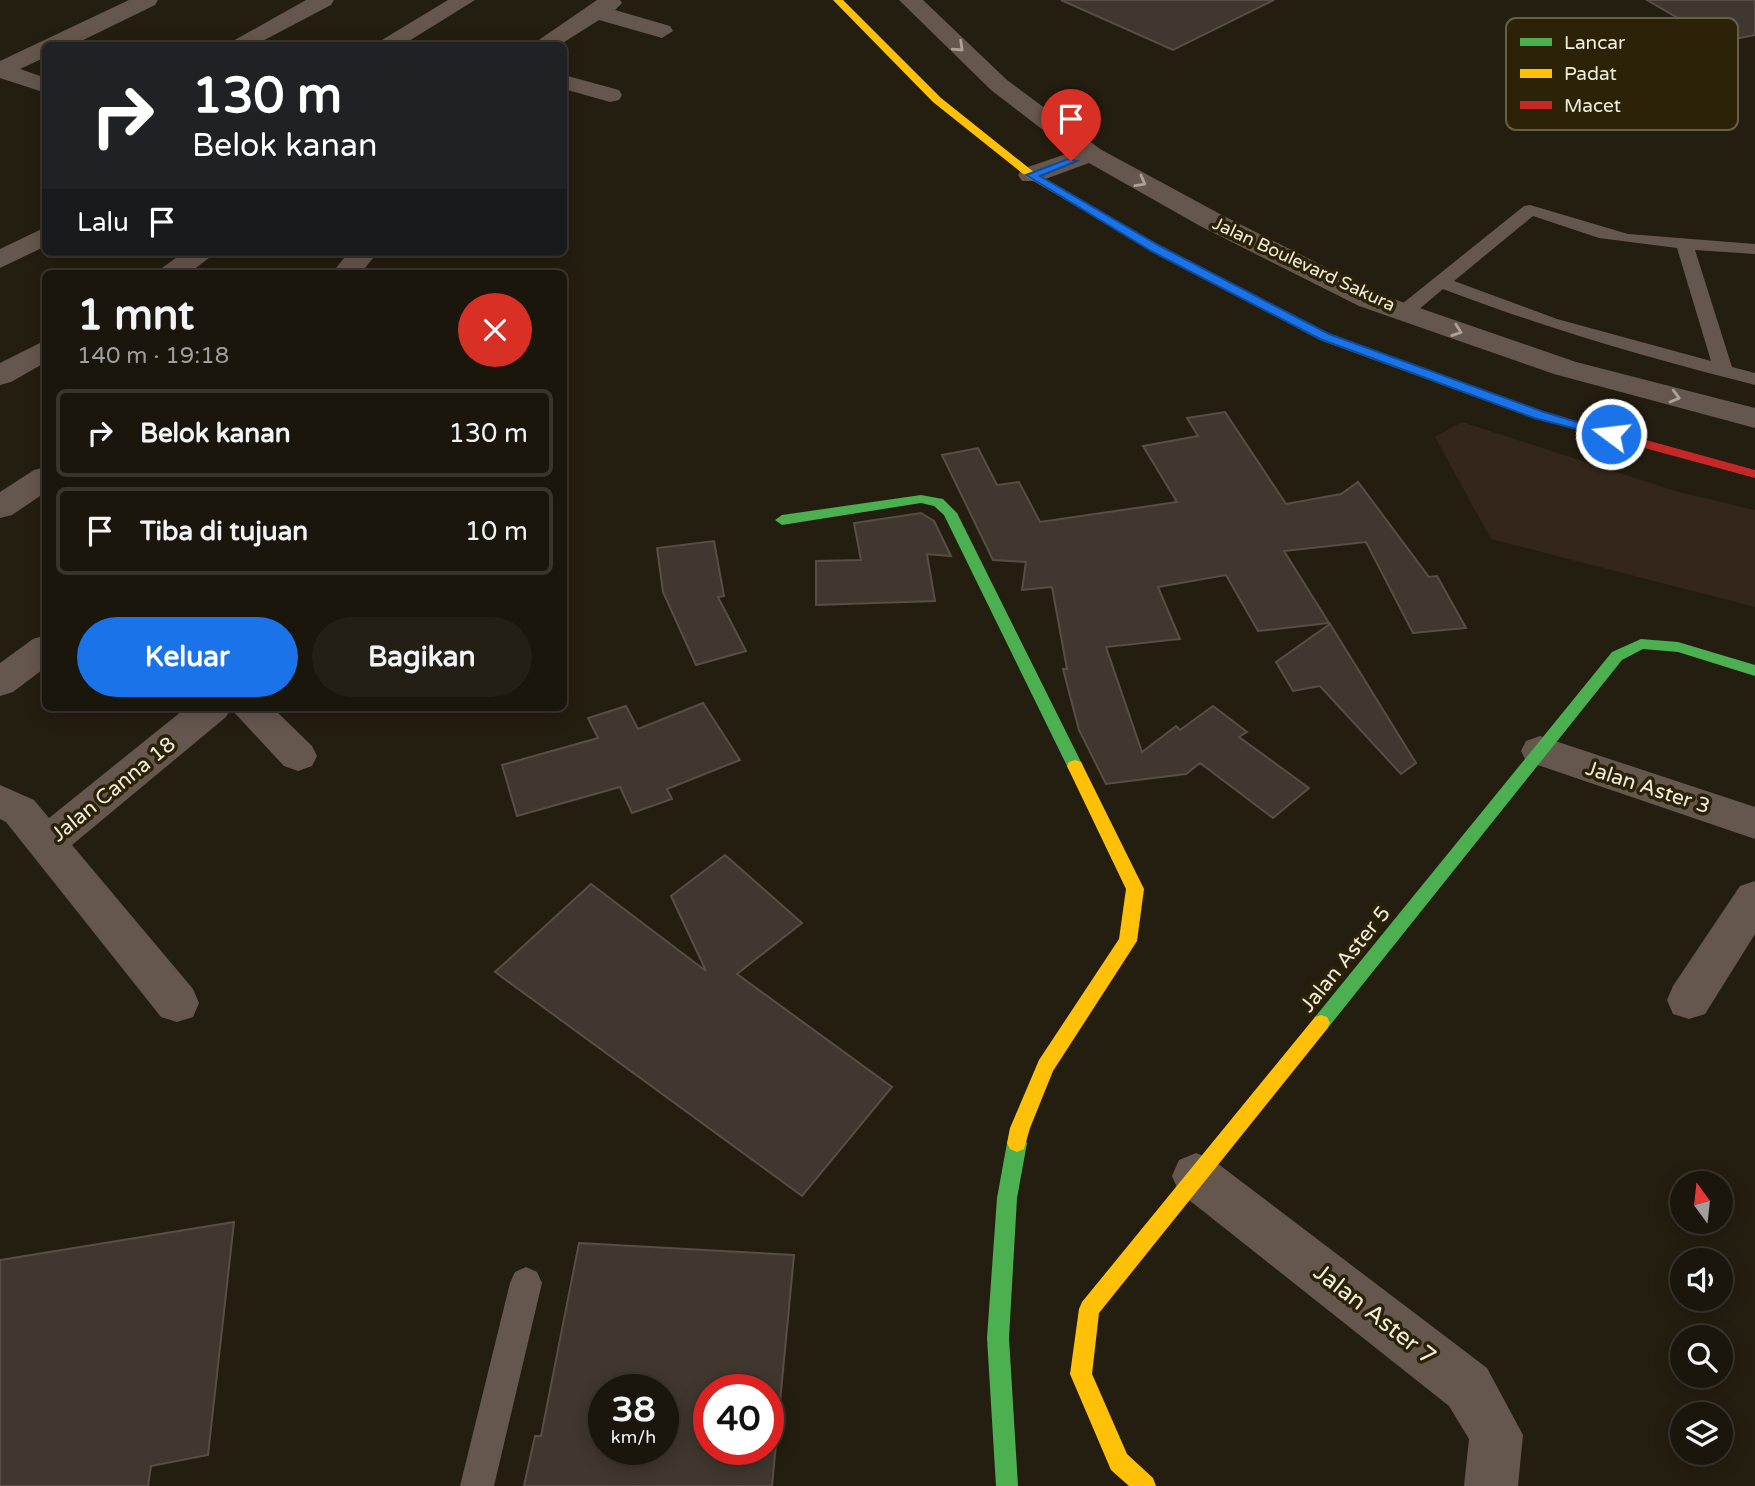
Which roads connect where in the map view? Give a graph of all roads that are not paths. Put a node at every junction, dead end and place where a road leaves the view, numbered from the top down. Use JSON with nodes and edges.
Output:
{"nodes":[{"id":1,"x":147,"y":0,"type":"edge"},
{"id":2,"x":323,"y":0,"type":"edge"},
{"id":3,"x":464,"y":0,"type":"edge"},
{"id":4,"x":838,"y":0,"type":"edge"},
{"id":5,"x":909,"y":0,"type":"edge"},
{"id":6,"x":605,"y":5,"type":"edge"},
{"id":7,"x":662,"y":31,"type":"dead end"},
{"id":8,"x":60,"y":42,"type":"edge"},
{"id":9,"x":243,"y":42,"type":"edge"},
{"id":10,"x":390,"y":42,"type":"edge"},
{"id":11,"x":547,"y":42,"type":"edge"},
{"id":12,"x":42,"y":50,"type":"edge"},
{"id":13,"x":0,"y":70,"type":"edge"},
{"id":14,"x":567,"y":83,"type":"edge"},
{"id":15,"x":42,"y":85,"type":"edge"},
{"id":16,"x":610,"y":94,"type":"dead end"},
{"id":17,"x":1091,"y":154,"type":"junction"},
{"id":18,"x":1031,"y":175,"type":"junction"},
{"id":19,"x":42,"y":237,"type":"edge"},
{"id":20,"x":1684,"y":243,"type":"junction"},
{"id":21,"x":1755,"y":249,"type":"edge"},
{"id":22,"x":197,"y":256,"type":"edge"},
{"id":23,"x":361,"y":256,"type":"edge"},
{"id":24,"x":0,"y":260,"type":"edge"},
{"id":25,"x":174,"y":270,"type":"edge"},
{"id":26,"x":349,"y":270,"type":"edge"},
{"id":27,"x":1440,"y":282,"type":"junction"},
{"id":28,"x":1404,"y":312,"type":"junction"},
{"id":29,"x":42,"y":350,"type":"edge"},
{"id":30,"x":1724,"y":373,"type":"junction"},
{"id":31,"x":0,"y":376,"type":"edge"},
{"id":32,"x":1755,"y":379,"type":"edge"},
{"id":33,"x":1755,"y":418,"type":"edge"},
{"id":34,"x":1755,"y":474,"type":"edge"},
{"id":35,"x":42,"y":480,"type":"edge"},
{"id":36,"x":0,"y":507,"type":"edge"},
{"id":37,"x":782,"y":520,"type":"dead end"},
{"id":38,"x":42,"y":652,"type":"edge"},
{"id":39,"x":1755,"y":671,"type":"edge"},
{"id":40,"x":0,"y":682,"type":"edge"},
{"id":41,"x":208,"y":711,"type":"edge"},
{"id":42,"x":252,"y":711,"type":"edge"},
{"id":43,"x":1540,"y":751,"type":"junction"},
{"id":44,"x":298,"y":757,"type":"dead end"},
{"id":45,"x":0,"y":800,"type":"edge"},
{"id":46,"x":1755,"y":823,"type":"edge"},
{"id":47,"x":46,"y":844,"type":"junction"},
{"id":48,"x":1755,"y":898,"type":"edge"},
{"id":49,"x":1689,"y":1000,"type":"dead end"},
{"id":50,"x":177,"y":1003,"type":"dead end"},
{"id":51,"x":1196,"y":1176,"type":"junction"},
{"id":52,"x":526,"y":1283,"type":"dead end"},
{"id":53,"x":477,"y":1486,"type":"edge"},
{"id":54,"x":1007,"y":1486,"type":"edge"},
{"id":55,"x":1145,"y":1486,"type":"edge"},
{"id":56,"x":1491,"y":1486,"type":"edge"}],
"edges":[{"from":1,"to":8,"type":"street"},
{"from":2,"to":9,"type":"street"},
{"from":3,"to":10,"type":"street"},
{"from":4,"to":18,"type":"street"},
{"from":5,"to":17,"type":"street","name":"Jalan Boulevard Sakura","one_way":true},
{"from":6,"to":7,"type":"street"},
{"from":6,"to":11,"type":"street"},
{"from":12,"to":13,"type":"street"},
{"from":13,"to":15,"type":"street"},
{"from":14,"to":16,"type":"street"},
{"from":17,"to":18,"type":"street"},
{"from":17,"to":28,"type":"street","name":"Jalan Boulevard Sakura","one_way":true},
{"from":18,"to":34,"type":"street"},
{"from":19,"to":24,"type":"street"},
{"from":20,"to":21,"type":"lane"},
{"from":20,"to":27,"type":"lane"},
{"from":20,"to":30,"type":"lane"},
{"from":22,"to":25,"type":"street"},
{"from":23,"to":26,"type":"street"},
{"from":27,"to":28,"type":"lane"},
{"from":27,"to":30,"type":"lane"},
{"from":28,"to":33,"type":"street","name":"Jalan Boulevard Sakura","one_way":true},
{"from":29,"to":31,"type":"street"},
{"from":30,"to":32,"type":"lane"},
{"from":35,"to":36,"type":"street"},
{"from":37,"to":54,"type":"street"},
{"from":38,"to":40,"type":"street"},
{"from":39,"to":43,"type":"street","name":"Jalan Aster 5"},
{"from":41,"to":47,"type":"street","name":"Jalan Canna 18"},
{"from":42,"to":44,"type":"street"},
{"from":43,"to":46,"type":"street","name":"Jalan Aster 3"},
{"from":43,"to":51,"type":"street","name":"Jalan Aster 5"},
{"from":45,"to":47,"type":"street"},
{"from":47,"to":50,"type":"street"},
{"from":48,"to":49,"type":"street"},
{"from":51,"to":55,"type":"street","name":"Jalan Aster 5"},
{"from":51,"to":56,"type":"street","name":"Jalan Aster 7"},
{"from":52,"to":53,"type":"lane"}]}
